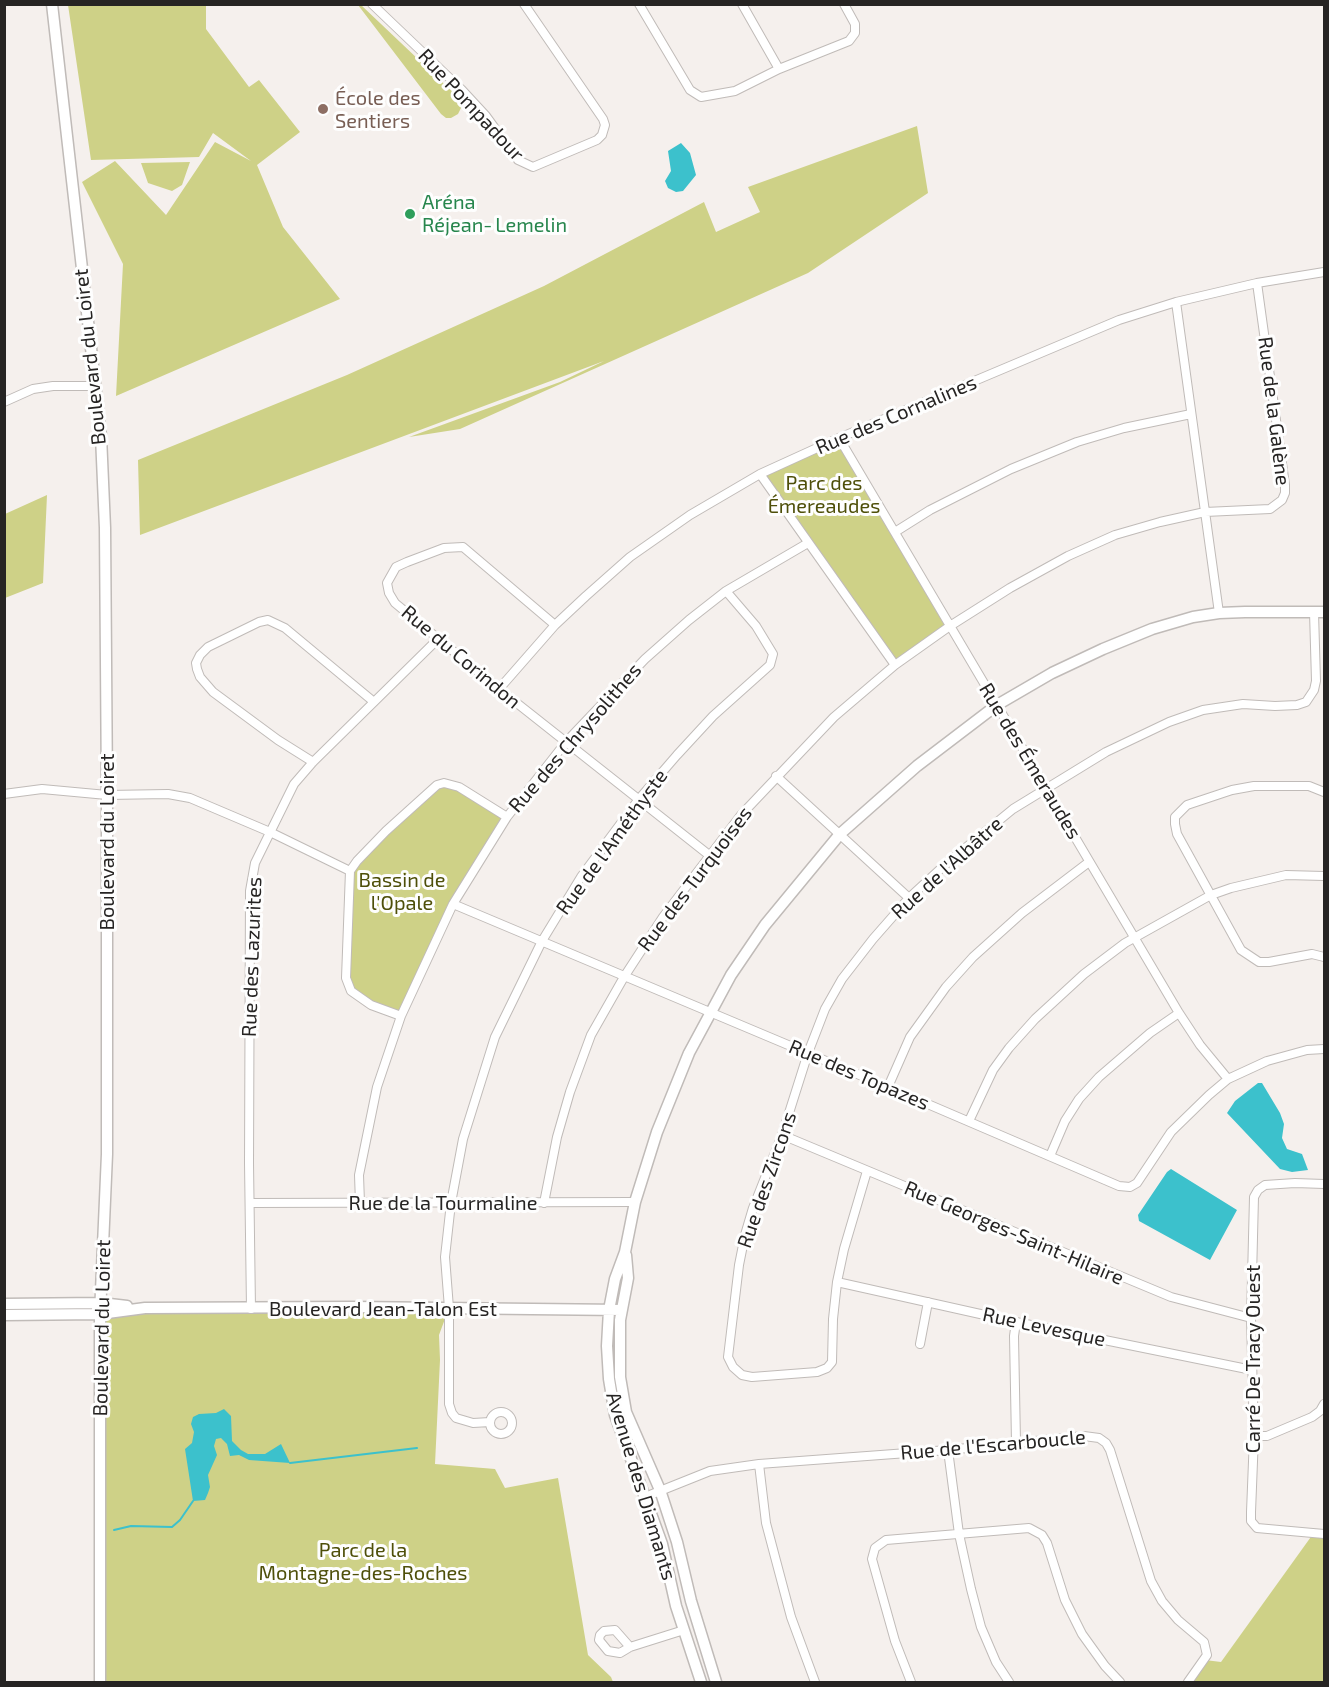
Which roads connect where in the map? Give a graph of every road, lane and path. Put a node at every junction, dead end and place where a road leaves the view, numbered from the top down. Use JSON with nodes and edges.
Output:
{"nodes":[{"id":1,"x":52,"y":4,"type":"edge"},
{"id":2,"x":372,"y":4,"type":"edge"},
{"id":3,"x":524,"y":4,"type":"edge"},
{"id":4,"x":639,"y":4,"type":"edge"},
{"id":5,"x":742,"y":4,"type":"edge"},
{"id":6,"x":844,"y":4,"type":"edge"},
{"id":7,"x":779,"y":69,"type":"junction"},
{"id":8,"x":1324,"y":272,"type":"edge"},
{"id":9,"x":1257,"y":283,"type":"junction"},
{"id":10,"x":1176,"y":302,"type":"junction"},
{"id":11,"x":93,"y":386,"type":"junction"},
{"id":12,"x":6,"y":399,"type":"edge"},
{"id":13,"x":1191,"y":414,"type":"junction"},
{"id":14,"x":839,"y":438,"type":"junction"},
{"id":15,"x":760,"y":474,"type":"junction"},
{"id":16,"x":1205,"y":512,"type":"junction"},
{"id":17,"x":895,"y":532,"type":"junction"},
{"id":18,"x":808,"y":543,"type":"junction"},
{"id":19,"x":726,"y":591,"type":"junction"},
{"id":20,"x":1319,"y":612,"type":"edge"},
{"id":21,"x":1219,"y":613,"type":"junction"},
{"id":22,"x":555,"y":625,"type":"junction"},
{"id":23,"x":950,"y":626,"type":"junction"},
{"id":24,"x":439,"y":638,"type":"junction"},
{"id":25,"x":895,"y":665,"type":"junction"},
{"id":26,"x":499,"y":689,"type":"junction"},
{"id":27,"x":374,"y":702,"type":"junction"},
{"id":28,"x":997,"y":705,"type":"junction"},
{"id":29,"x":566,"y":742,"type":"junction"},
{"id":30,"x":313,"y":762,"type":"junction"},
{"id":31,"x":776,"y":776,"type":"junction"},
{"id":32,"x":1047,"y":789,"type":"junction"},
{"id":33,"x":1324,"y":792,"type":"edge"},
{"id":34,"x":4,"y":794,"type":"edge"},
{"id":35,"x":107,"y":795,"type":"junction"},
{"id":36,"x":639,"y":799,"type":"junction"},
{"id":37,"x":507,"y":817,"type":"junction"},
{"id":38,"x":270,"y":832,"type":"junction"},
{"id":39,"x":840,"y":834,"type":"junction"},
{"id":40,"x":709,"y":855,"type":"junction"},
{"id":41,"x":1089,"y":862,"type":"junction"},
{"id":42,"x":350,"y":871,"type":"junction"},
{"id":43,"x":1324,"y":876,"type":"edge"},
{"id":44,"x":1211,"y":895,"type":"junction"},
{"id":45,"x":909,"y":898,"type":"junction"},
{"id":46,"x":453,"y":904,"type":"junction"},
{"id":47,"x":1136,"y":938,"type":"junction"},
{"id":48,"x":542,"y":941,"type":"junction"},
{"id":49,"x":1324,"y":957,"type":"edge"},
{"id":50,"x":624,"y":977,"type":"junction"},
{"id":51,"x":710,"y":1012,"type":"junction"},
{"id":52,"x":1179,"y":1013,"type":"junction"},
{"id":53,"x":401,"y":1016,"type":"junction"},
{"id":54,"x":1324,"y":1049,"type":"edge"},
{"id":55,"x":808,"y":1053,"type":"junction"},
{"id":56,"x":1228,"y":1079,"type":"junction"},
{"id":57,"x":888,"y":1087,"type":"junction"},
{"id":58,"x":969,"y":1121,"type":"junction"},
{"id":59,"x":782,"y":1134,"type":"junction"},
{"id":60,"x":1050,"y":1156,"type":"junction"},
{"id":61,"x":867,"y":1171,"type":"junction"},
{"id":62,"x":1324,"y":1184,"type":"edge"},
{"id":63,"x":635,"y":1202,"type":"junction"},
{"id":64,"x":250,"y":1203,"type":"junction"},
{"id":65,"x":360,"y":1203,"type":"junction"},
{"id":66,"x":451,"y":1203,"type":"junction"},
{"id":67,"x":544,"y":1203,"type":"junction"},
{"id":68,"x":626,"y":1252,"type":"junction"},
{"id":69,"x":837,"y":1282,"type":"junction"},
{"id":70,"x":928,"y":1302,"type":"junction"},
{"id":71,"x":4,"y":1304,"type":"edge"},
{"id":72,"x":101,"y":1308,"type":"junction"},
{"id":73,"x":449,"y":1308,"type":"junction"},
{"id":74,"x":250,"y":1309,"type":"junction"},
{"id":75,"x":609,"y":1310,"type":"junction"},
{"id":76,"x":622,"y":1310,"type":"junction"},
{"id":77,"x":4,"y":1315,"type":"edge"},
{"id":78,"x":1251,"y":1318,"type":"junction"},
{"id":79,"x":1016,"y":1322,"type":"junction"},
{"id":80,"x":920,"y":1344,"type":"dead end"},
{"id":81,"x":1252,"y":1370,"type":"junction"},
{"id":82,"x":1324,"y":1404,"type":"edge"},
{"id":83,"x":490,"y":1422,"type":"dead end"},
{"id":84,"x":1254,"y":1436,"type":"junction"},
{"id":85,"x":1016,"y":1442,"type":"junction"},
{"id":86,"x":948,"y":1450,"type":"junction"},
{"id":87,"x":759,"y":1464,"type":"junction"},
{"id":88,"x":660,"y":1490,"type":"junction"},
{"id":89,"x":645,"y":1497,"type":"junction"},
{"id":90,"x":959,"y":1534,"type":"junction"},
{"id":91,"x":1324,"y":1534,"type":"edge"},
{"id":92,"x":684,"y":1630,"type":"junction"},
{"id":93,"x":630,"y":1647,"type":"dead end"},
{"id":94,"x":100,"y":1683,"type":"edge"},
{"id":95,"x":701,"y":1683,"type":"edge"},
{"id":96,"x":716,"y":1683,"type":"edge"},
{"id":97,"x":815,"y":1683,"type":"edge"},
{"id":98,"x":911,"y":1683,"type":"edge"},
{"id":99,"x":1009,"y":1683,"type":"edge"},
{"id":100,"x":1120,"y":1683,"type":"edge"},
{"id":101,"x":1188,"y":1683,"type":"edge"}],
"edges":[{"from":1,"to":11,"type":"street","name":"Boulevard du Loiret"},
{"from":2,"to":3,"type":"street","name":"Rue Pompadour"},
{"from":4,"to":7,"type":"street"},
{"from":5,"to":7,"type":"street"},
{"from":6,"to":7,"type":"street"},
{"from":8,"to":9,"type":"street","name":"Rue des Cornalines"},
{"from":9,"to":10,"type":"street","name":"Rue des Cornalines"},
{"from":9,"to":16,"type":"street","name":"Rue de la Galène"},
{"from":10,"to":13,"type":"street"},
{"from":10,"to":14,"type":"street","name":"Rue des Cornalines"},
{"from":11,"to":12,"type":"street"},
{"from":11,"to":35,"type":"street","name":"Boulevard du Loiret"},
{"from":13,"to":16,"type":"street"},
{"from":13,"to":17,"type":"street"},
{"from":14,"to":15,"type":"street","name":"Rue des Cornalines"},
{"from":14,"to":17,"type":"street","name":"Rue des Émeraudes"},
{"from":15,"to":18,"type":"street"},
{"from":15,"to":22,"type":"street","name":"Rue des Cornalines"},
{"from":16,"to":21,"type":"street"},
{"from":16,"to":23,"type":"street","name":"Rue de la Galène"},
{"from":17,"to":23,"type":"street","name":"Rue des Émeraudes"},
{"from":18,"to":19,"type":"street","name":"Rue des Chrysolithes"},
{"from":18,"to":25,"type":"street"},
{"from":19,"to":29,"type":"street","name":"Rue des Chrysolithes"},
{"from":19,"to":36,"type":"street","name":"Rue de l'Améthyste"},
{"from":20,"to":21,"type":"street","name":"Avenue des Diamants"},
{"from":20,"to":32,"type":"street","name":"Rue de l'Albâtre"},
{"from":21,"to":28,"type":"street","name":"Avenue des Diamants"},
{"from":22,"to":24,"type":"street","name":"Rue du Corindon"},
{"from":22,"to":26,"type":"street","name":"Rue des Cornalines"},
{"from":23,"to":25,"type":"street","name":"Rue des Turquoises"},
{"from":23,"to":28,"type":"street","name":"Rue des Émeraudes"},
{"from":24,"to":26,"type":"street","name":"Rue du Corindon"},
{"from":24,"to":27,"type":"street","name":"Rue des Lazurites"},
{"from":25,"to":31,"type":"street","name":"Rue des Turquoises"},
{"from":26,"to":29,"type":"street","name":"Rue du Corindon"},
{"from":27,"to":30,"type":"street","name":"Rue des Lazurites"},
{"from":27,"to":30,"type":"street"},
{"from":28,"to":32,"type":"street","name":"Rue des Émeraudes"},
{"from":28,"to":39,"type":"street","name":"Avenue des Diamants"},
{"from":29,"to":36,"type":"street","name":"Rue du Corindon"},
{"from":29,"to":37,"type":"street","name":"Rue des Chrysolithes"},
{"from":30,"to":38,"type":"street","name":"Rue des Lazurites"},
{"from":31,"to":39,"type":"street"},
{"from":31,"to":40,"type":"street","name":"Rue des Turquoises"},
{"from":32,"to":41,"type":"street","name":"Rue des Émeraudes"},
{"from":32,"to":45,"type":"street","name":"Rue de l'Albâtre"},
{"from":33,"to":44,"type":"street"},
{"from":34,"to":35,"type":"street"},
{"from":35,"to":38,"type":"street"},
{"from":35,"to":72,"type":"street","name":"Boulevard du Loiret"},
{"from":36,"to":40,"type":"street","name":"Rue du Corindon"},
{"from":36,"to":48,"type":"street","name":"Rue de l'Améthyste"},
{"from":37,"to":42,"type":"street"},
{"from":37,"to":46,"type":"street","name":"Rue des Chrysolithes"},
{"from":38,"to":42,"type":"street"},
{"from":38,"to":64,"type":"street","name":"Rue des Lazurites"},
{"from":39,"to":45,"type":"street"},
{"from":39,"to":51,"type":"street","name":"Avenue des Diamants"},
{"from":40,"to":50,"type":"street","name":"Rue des Turquoises"},
{"from":41,"to":47,"type":"street","name":"Rue des Émeraudes"},
{"from":41,"to":57,"type":"street"},
{"from":42,"to":53,"type":"street"},
{"from":43,"to":44,"type":"street"},
{"from":44,"to":47,"type":"street"},
{"from":44,"to":49,"type":"street"},
{"from":45,"to":55,"type":"street","name":"Rue de l'Albâtre"},
{"from":46,"to":48,"type":"street","name":"Rue des Topazes"},
{"from":46,"to":53,"type":"street","name":"Rue des Chrysolithes"},
{"from":47,"to":52,"type":"street","name":"Rue des Émeraudes"},
{"from":47,"to":58,"type":"street"},
{"from":48,"to":50,"type":"street","name":"Rue des Topazes"},
{"from":48,"to":66,"type":"street","name":"Rue de l'Améthyste"},
{"from":50,"to":51,"type":"street","name":"Rue des Topazes"},
{"from":50,"to":67,"type":"street","name":"Rue des Turquoises"},
{"from":51,"to":55,"type":"street","name":"Rue des Topazes"},
{"from":51,"to":63,"type":"street","name":"Avenue des Diamants"},
{"from":52,"to":56,"type":"street","name":"Rue des Émeraudes"},
{"from":52,"to":60,"type":"street"},
{"from":53,"to":65,"type":"street","name":"Rue des Chrysolithes"},
{"from":54,"to":56,"type":"street"},
{"from":55,"to":57,"type":"street","name":"Rue des Topazes"},
{"from":55,"to":59,"type":"street","name":"Rue des Zircons"},
{"from":56,"to":60,"type":"street","name":"Rue des Topazes"},
{"from":57,"to":58,"type":"street","name":"Rue des Topazes"},
{"from":58,"to":60,"type":"street","name":"Rue des Topazes"},
{"from":59,"to":61,"type":"street","name":"Rue Georges-Saint-Hilaire"},
{"from":59,"to":69,"type":"street","name":"Rue des Zircons"},
{"from":61,"to":69,"type":"street","name":"Rue des Zircons"},
{"from":61,"to":78,"type":"street","name":"Rue Georges-Saint-Hilaire"},
{"from":62,"to":78,"type":"street","name":"Carré De Tracy Ouest"},
{"from":63,"to":67,"type":"street","name":"Rue de la Tourmaline"},
{"from":63,"to":68,"type":"street","name":"Avenue des Diamants"},
{"from":64,"to":65,"type":"street","name":"Rue de la Tourmaline"},
{"from":64,"to":74,"type":"street","name":"Rue des Lazurites"},
{"from":65,"to":66,"type":"street","name":"Rue de la Tourmaline"},
{"from":66,"to":67,"type":"street","name":"Rue de la Tourmaline"},
{"from":66,"to":73,"type":"street","name":"Rue de l'Améthyste"},
{"from":68,"to":75,"type":"street","name":"Avenue des Diamants"},
{"from":68,"to":76,"type":"street","name":"Avenue des Diamants"},
{"from":69,"to":70,"type":"street","name":"Rue Levesque"},
{"from":70,"to":79,"type":"street","name":"Rue Levesque"},
{"from":70,"to":80,"type":"street"},
{"from":71,"to":72,"type":"street","name":"Boulevard Jean-Talon Est"},
{"from":72,"to":74,"type":"street","name":"Boulevard Jean-Talon Est"},
{"from":72,"to":77,"type":"street","name":"Boulevard Jean-Talon Est"},
{"from":72,"to":94,"type":"street","name":"Boulevard du Loiret"},
{"from":73,"to":74,"type":"street","name":"Boulevard Jean-Talon Est"},
{"from":73,"to":75,"type":"street","name":"Boulevard Jean-Talon Est"},
{"from":73,"to":83,"type":"street","name":"Rue de l'Améthyste"},
{"from":75,"to":76,"type":"street","name":"Boulevard Jean-Talon Est"},
{"from":75,"to":89,"type":"street","name":"Avenue des Diamants"},
{"from":76,"to":88,"type":"street","name":"Avenue des Diamants"},
{"from":78,"to":81,"type":"street","name":"Carré De Tracy Ouest"},
{"from":79,"to":81,"type":"street","name":"Rue Levesque"},
{"from":79,"to":85,"type":"street"},
{"from":81,"to":84,"type":"street","name":"Carré De Tracy Ouest"},
{"from":82,"to":84,"type":"street"},
{"from":84,"to":91,"type":"street","name":"Carré De Tracy Ouest"},
{"from":85,"to":86,"type":"street","name":"Rue de l'Escarboucle"},
{"from":85,"to":101,"type":"street","name":"Rue de l'Escarboucle"},
{"from":86,"to":87,"type":"street","name":"Rue de l'Escarboucle"},
{"from":86,"to":90,"type":"street"},
{"from":87,"to":88,"type":"street","name":"Rue de l'Escarboucle"},
{"from":87,"to":97,"type":"street"},
{"from":88,"to":89,"type":"street","name":"Rue de l'Escarboucle"},
{"from":88,"to":96,"type":"street","name":"Avenue des Diamants"},
{"from":89,"to":92,"type":"street","name":"Avenue des Diamants"},
{"from":90,"to":98,"type":"street"},
{"from":90,"to":99,"type":"street"},
{"from":90,"to":100,"type":"street"},
{"from":92,"to":93,"type":"street"},
{"from":92,"to":95,"type":"street","name":"Avenue des Diamants"}]}
